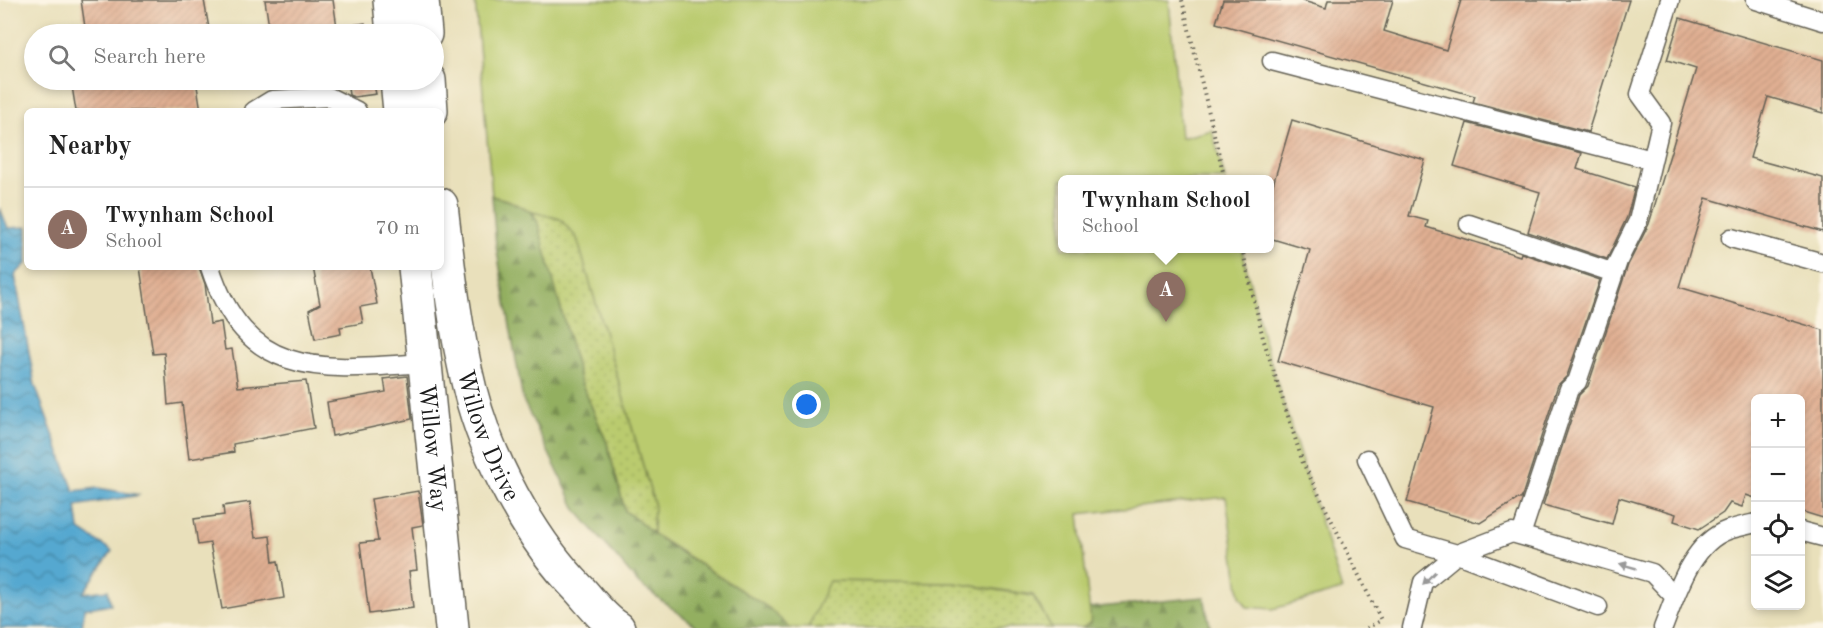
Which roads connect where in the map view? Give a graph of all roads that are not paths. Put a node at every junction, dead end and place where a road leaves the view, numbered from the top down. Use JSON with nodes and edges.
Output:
{"nodes":[{"id":1,"x":390,"y":0,"type":"edge"},
{"id":2,"x":422,"y":0,"type":"edge"},
{"id":3,"x":1670,"y":0,"type":"edge"},
{"id":4,"x":1756,"y":0,"type":"edge"},
{"id":5,"x":1823,"y":21,"type":"edge"},
{"id":6,"x":392,"y":24,"type":"edge"},
{"id":7,"x":424,"y":24,"type":"edge"},
{"id":8,"x":1272,"y":61,"type":"dead end"},
{"id":9,"x":398,"y":90,"type":"edge"},
{"id":10,"x":430,"y":90,"type":"edge"},
{"id":11,"x":259,"y":108,"type":"edge"},
{"id":12,"x":351,"y":108,"type":"edge"},
{"id":13,"x":400,"y":108,"type":"edge"},
{"id":14,"x":431,"y":108,"type":"edge"},
{"id":15,"x":1652,"y":160,"type":"junction"},
{"id":16,"x":1469,"y":224,"type":"dead end"},
{"id":17,"x":444,"y":230,"type":"edge"},
{"id":18,"x":1731,"y":238,"type":"dead end"},
{"id":19,"x":1823,"y":263,"type":"edge"},
{"id":20,"x":211,"y":270,"type":"edge"},
{"id":21,"x":415,"y":270,"type":"edge"},
{"id":22,"x":1614,"y":273,"type":"junction"},
{"id":23,"x":425,"y":363,"type":"junction"},
{"id":24,"x":1366,"y":459,"type":"dead end"},
{"id":25,"x":1751,"y":524,"type":"edge"},
{"id":26,"x":1805,"y":532,"type":"edge"},
{"id":27,"x":1521,"y":535,"type":"junction"},
{"id":28,"x":1823,"y":537,"type":"edge"},
{"id":29,"x":1457,"y":554,"type":"junction"},
{"id":30,"x":1675,"y":597,"type":"junction"},
{"id":31,"x":1598,"y":607,"type":"dead end"},
{"id":32,"x":452,"y":628,"type":"edge"},
{"id":33,"x":618,"y":628,"type":"edge"},
{"id":34,"x":1412,"y":628,"type":"edge"},
{"id":35,"x":1663,"y":628,"type":"edge"}],
"edges":[{"from":1,"to":6,"type":"street"},
{"from":2,"to":7,"type":"street"},
{"from":3,"to":15,"type":"lane"},
{"from":4,"to":5,"type":"lane"},
{"from":8,"to":15,"type":"lane"},
{"from":9,"to":13,"type":"street"},
{"from":10,"to":14,"type":"street"},
{"from":11,"to":12,"type":"lane"},
{"from":15,"to":22,"type":"lane"},
{"from":16,"to":22,"type":"lane"},
{"from":17,"to":33,"type":"street","name":"Willow Drive"},
{"from":18,"to":19,"type":"lane"},
{"from":20,"to":23,"type":"lane"},
{"from":21,"to":23,"type":"street","name":"Willow Way"},
{"from":22,"to":27,"type":"lane"},
{"from":23,"to":32,"type":"street","name":"Willow Way"},
{"from":24,"to":29,"type":"lane"},
{"from":25,"to":30,"type":"lane"},
{"from":26,"to":28,"type":"lane"},
{"from":27,"to":29,"type":"lane"},
{"from":30,"to":27,"type":"lane","one_way":true},
{"from":29,"to":31,"type":"lane"},
{"from":29,"to":34,"type":"lane","one_way":true},
{"from":30,"to":35,"type":"lane"}]}
